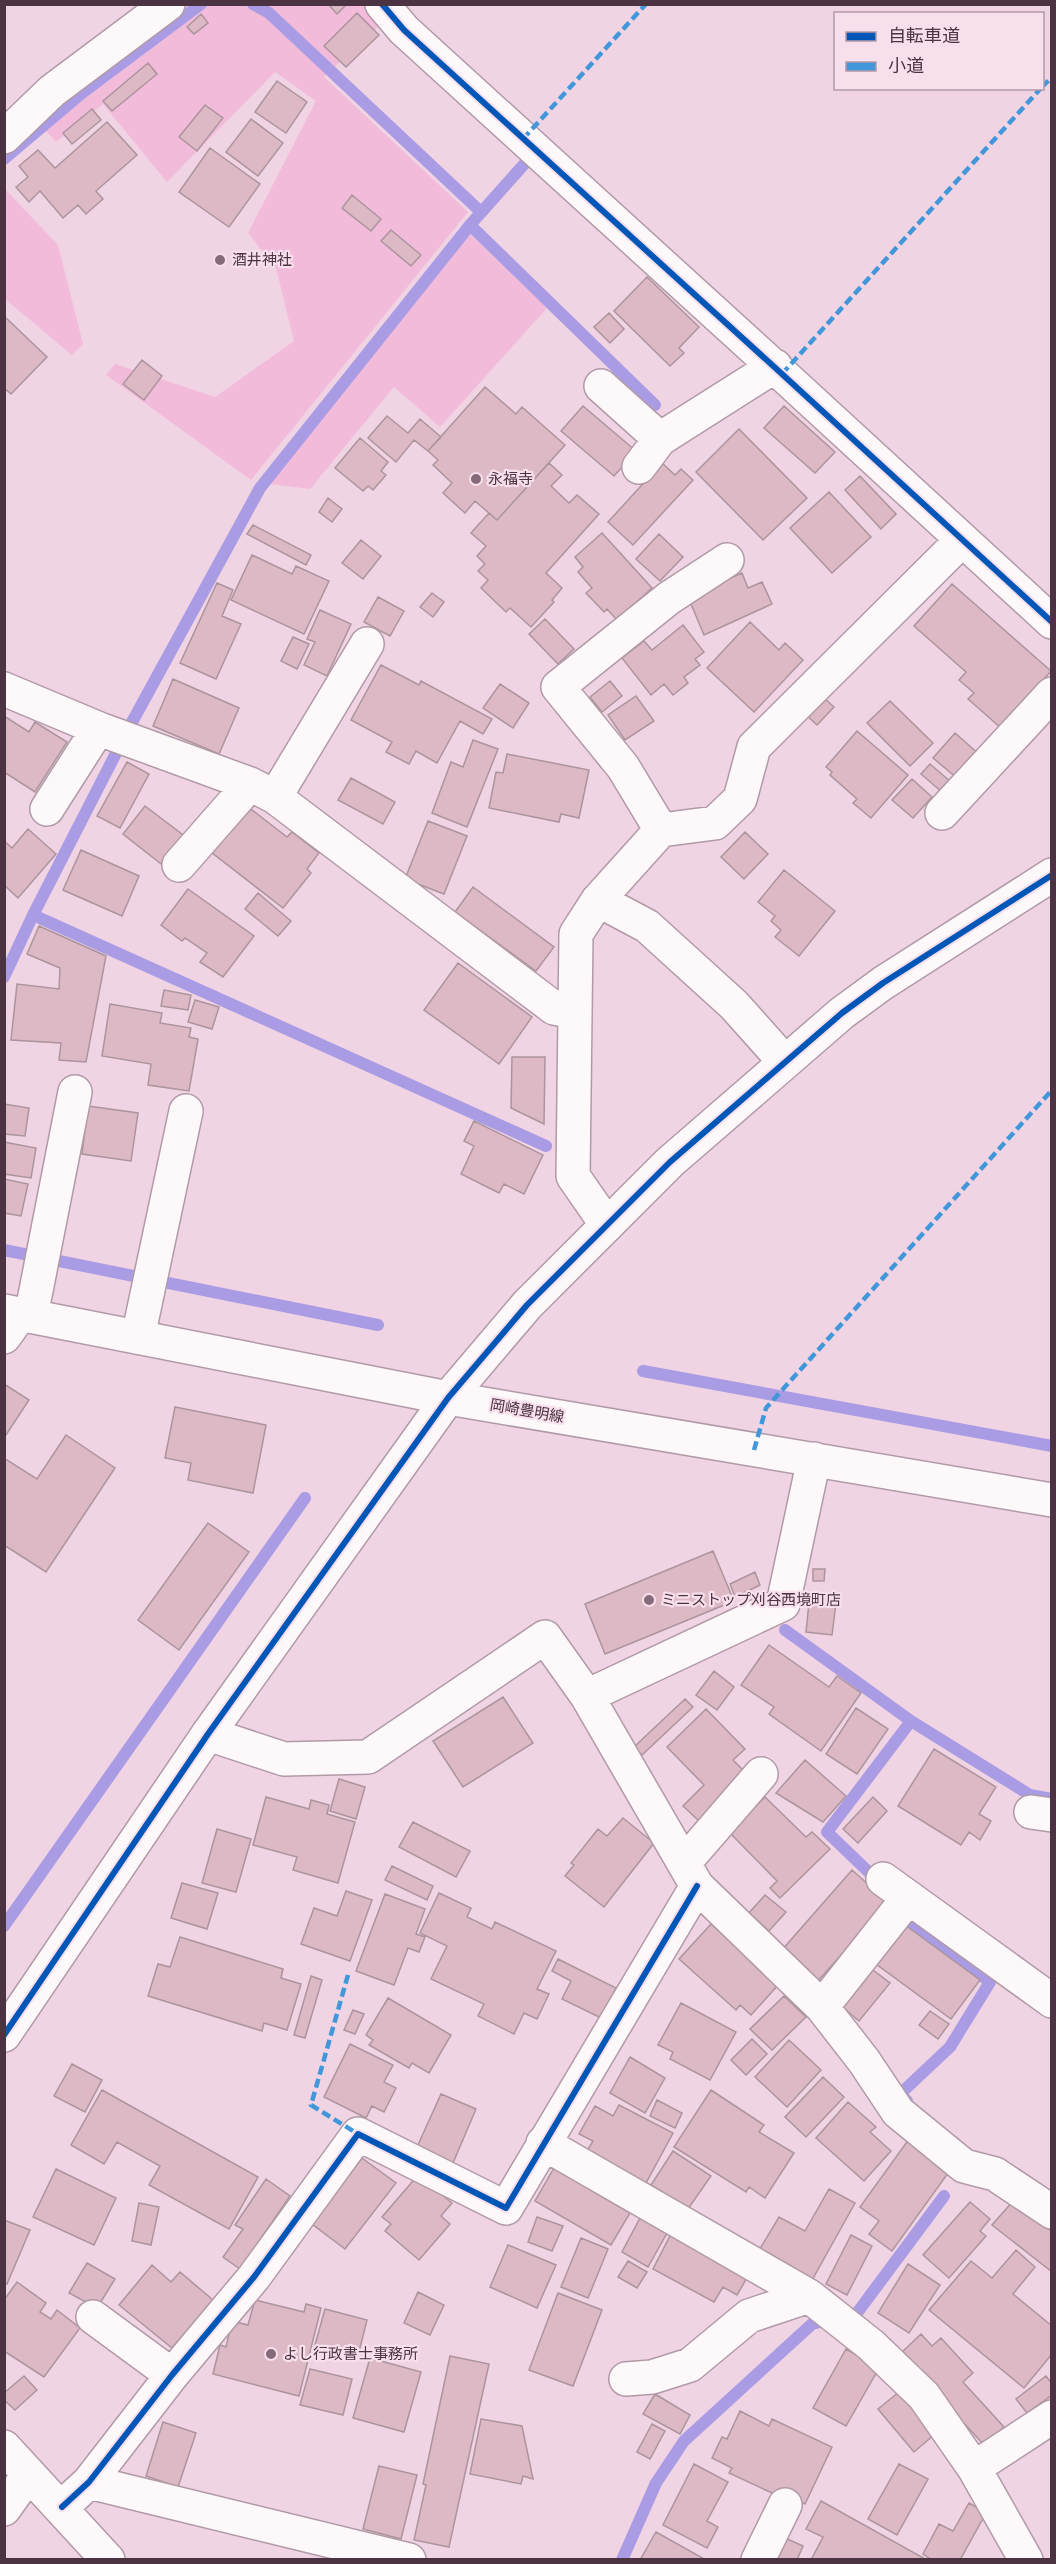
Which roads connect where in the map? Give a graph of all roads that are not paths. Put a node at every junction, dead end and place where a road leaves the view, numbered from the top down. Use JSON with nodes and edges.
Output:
{"nodes":[{"id":1,"x":168,"y":4,"type":"edge"},
{"id":2,"x":382,"y":4,"type":"edge"},
{"id":3,"x":4,"y":137,"type":"edge"},
{"id":4,"x":775,"y":366,"type":"junction"},
{"id":5,"x":601,"y":386,"type":"dead end"},
{"id":6,"x":660,"y":439,"type":"junction"},
{"id":7,"x":639,"y":467,"type":"dead end"},
{"id":8,"x":961,"y":541,"type":"junction"},
{"id":9,"x":728,"y":560,"type":"dead end"},
{"id":10,"x":1052,"y":622,"type":"edge"},
{"id":11,"x":367,"y":644,"type":"dead end"},
{"id":12,"x":4,"y":689,"type":"edge"},
{"id":13,"x":1052,"y":694,"type":"edge"},
{"id":14,"x":100,"y":730,"type":"junction"},
{"id":15,"x":262,"y":791,"type":"junction"},
{"id":16,"x":47,"y":809,"type":"dead end"},
{"id":17,"x":942,"y":813,"type":"dead end"},
{"id":18,"x":661,"y":830,"type":"junction"},
{"id":19,"x":179,"y":866,"type":"dead end"},
{"id":20,"x":1052,"y":875,"type":"edge"},
{"id":21,"x":598,"y":900,"type":"junction"},
{"id":22,"x":574,"y":1012,"type":"junction"},
{"id":23,"x":784,"y":1061,"type":"junction"},
{"id":24,"x":75,"y":1092,"type":"dead end"},
{"id":25,"x":186,"y":1111,"type":"dead end"},
{"id":26,"x":607,"y":1225,"type":"junction"},
{"id":27,"x":15,"y":1320,"type":"edge"},
{"id":28,"x":138,"y":1337,"type":"junction"},
{"id":29,"x":448,"y":1398,"type":"junction"},
{"id":30,"x":814,"y":1459,"type":"junction"},
{"id":31,"x":1052,"y":1500,"type":"edge"},
{"id":32,"x":587,"y":1696,"type":"junction"},
{"id":33,"x":208,"y":1734,"type":"junction"},
{"id":34,"x":762,"y":1774,"type":"dead end"},
{"id":35,"x":691,"y":1874,"type":"junction"},
{"id":36,"x":1052,"y":2001,"type":"edge"},
{"id":37,"x":822,"y":2007,"type":"junction"},
{"id":38,"x":4,"y":2035,"type":"edge"},
{"id":39,"x":543,"y":2143,"type":"junction"},
{"id":40,"x":1052,"y":2212,"type":"edge"},
{"id":41,"x":811,"y":2297,"type":"junction"},
{"id":42,"x":93,"y":2317,"type":"dead end"},
{"id":43,"x":172,"y":2375,"type":"junction"},
{"id":44,"x":626,"y":2379,"type":"dead end"},
{"id":45,"x":1052,"y":2417,"type":"edge"},
{"id":46,"x":4,"y":2446,"type":"edge"},
{"id":47,"x":974,"y":2468,"type":"junction"},
{"id":48,"x":29,"y":2474,"type":"junction"},
{"id":49,"x":89,"y":2482,"type":"junction"},
{"id":50,"x":785,"y":2505,"type":"dead end"},
{"id":51,"x":62,"y":2507,"type":"junction"},
{"id":52,"x":4,"y":2509,"type":"edge"},
{"id":53,"x":108,"y":2559,"type":"edge"},
{"id":54,"x":409,"y":2559,"type":"edge"},
{"id":55,"x":758,"y":2559,"type":"edge"},
{"id":56,"x":1026,"y":2559,"type":"edge"}],
"edges":[{"from":1,"to":3,"type":"street"},
{"from":2,"to":4,"type":"street"},
{"from":4,"to":6,"type":"street"},
{"from":4,"to":8,"type":"street"},
{"from":5,"to":6,"type":"street"},
{"from":6,"to":7,"type":"street"},
{"from":8,"to":10,"type":"street"},
{"from":8,"to":18,"type":"street"},
{"from":9,"to":18,"type":"street"},
{"from":11,"to":15,"type":"street"},
{"from":12,"to":14,"type":"street"},
{"from":13,"to":17,"type":"street"},
{"from":14,"to":15,"type":"street"},
{"from":14,"to":16,"type":"street"},
{"from":15,"to":19,"type":"street"},
{"from":15,"to":22,"type":"street"},
{"from":18,"to":21,"type":"street"},
{"from":20,"to":23,"type":"street"},
{"from":21,"to":22,"type":"street"},
{"from":21,"to":23,"type":"street"},
{"from":22,"to":26,"type":"street"},
{"from":23,"to":26,"type":"street"},
{"from":24,"to":27,"type":"street"},
{"from":25,"to":28,"type":"street"},
{"from":26,"to":29,"type":"street"},
{"from":27,"to":28,"type":"street","name":"岡崎豊明線"},
{"from":28,"to":29,"type":"street","name":"岡崎豊明線"},
{"from":29,"to":30,"type":"street","name":"岡崎豊明線"},
{"from":29,"to":33,"type":"street"},
{"from":30,"to":31,"type":"street","name":"岡崎豊明線"},
{"from":30,"to":32,"type":"street"},
{"from":32,"to":33,"type":"street"},
{"from":32,"to":35,"type":"street"},
{"from":33,"to":38,"type":"street"},
{"from":34,"to":35,"type":"street"},
{"from":35,"to":37,"type":"street"},
{"from":35,"to":39,"type":"street"},
{"from":36,"to":37,"type":"street"},
{"from":37,"to":40,"type":"street"},
{"from":39,"to":41,"type":"street"},
{"from":39,"to":43,"type":"street"},
{"from":41,"to":44,"type":"street"},
{"from":41,"to":47,"type":"street"},
{"from":42,"to":43,"type":"street"},
{"from":43,"to":49,"type":"street"},
{"from":45,"to":47,"type":"street"},
{"from":46,"to":48,"type":"street"},
{"from":47,"to":56,"type":"street"},
{"from":48,"to":51,"type":"street"},
{"from":48,"to":52,"type":"street"},
{"from":49,"to":51,"type":"street"},
{"from":49,"to":54,"type":"street"},
{"from":50,"to":55,"type":"street"},
{"from":51,"to":53,"type":"street"}]}
